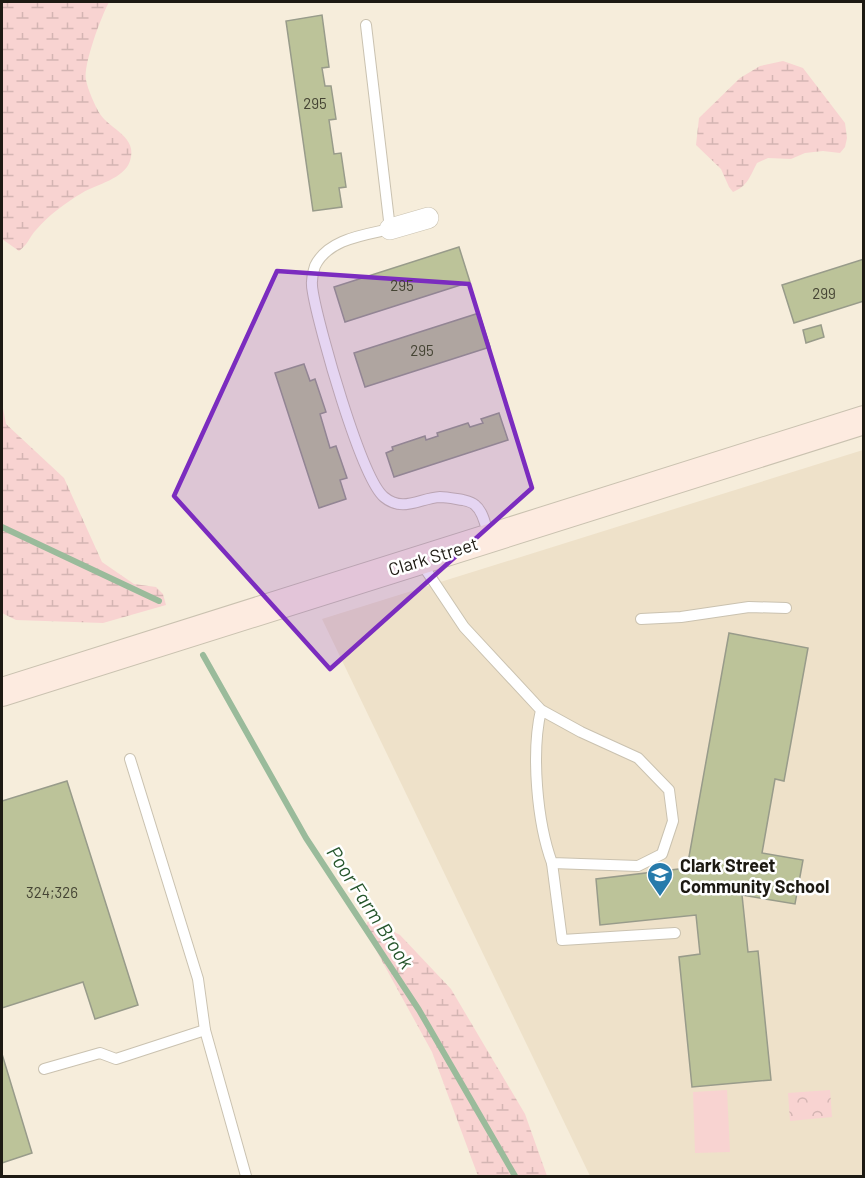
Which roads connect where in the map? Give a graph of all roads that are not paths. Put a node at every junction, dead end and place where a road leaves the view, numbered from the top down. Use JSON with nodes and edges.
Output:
{"nodes":[{"id":1,"x":366,"y":25,"type":"dead end"},
{"id":2,"x":428,"y":218,"type":"dead end"},
{"id":3,"x":390,"y":229,"type":"junction"},
{"id":4,"x":864,"y":420,"type":"edge"},
{"id":5,"x":489,"y":538,"type":"junction"},
{"id":6,"x":420,"y":560,"type":"junction"},
{"id":7,"x":786,"y":608,"type":"dead end"},
{"id":8,"x":640,"y":619,"type":"dead end"},
{"id":9,"x":2,"y":692,"type":"edge"},
{"id":10,"x":541,"y":710,"type":"junction"},
{"id":11,"x":130,"y":759,"type":"dead end"},
{"id":12,"x":552,"y":863,"type":"junction"},
{"id":13,"x":675,"y":933,"type":"dead end"},
{"id":14,"x":205,"y":1030,"type":"junction"},
{"id":15,"x":44,"y":1069,"type":"dead end"},
{"id":16,"x":246,"y":1176,"type":"edge"}],
"edges":[{"from":1,"to":3,"type":"lane"},
{"from":2,"to":3,"type":"street"},
{"from":3,"to":5,"type":"lane"},
{"from":4,"to":5,"type":"street","name":"Clark Street"},
{"from":5,"to":6,"type":"street","name":"Clark Street"},
{"from":6,"to":9,"type":"street","name":"Clark Street"},
{"from":6,"to":10,"type":"lane"},
{"from":7,"to":8,"type":"lane"},
{"from":10,"to":12,"type":"lane"},
{"from":10,"to":12,"type":"lane"},
{"from":11,"to":14,"type":"lane"},
{"from":12,"to":13,"type":"lane"},
{"from":14,"to":15,"type":"lane"},
{"from":14,"to":16,"type":"lane"}]}
